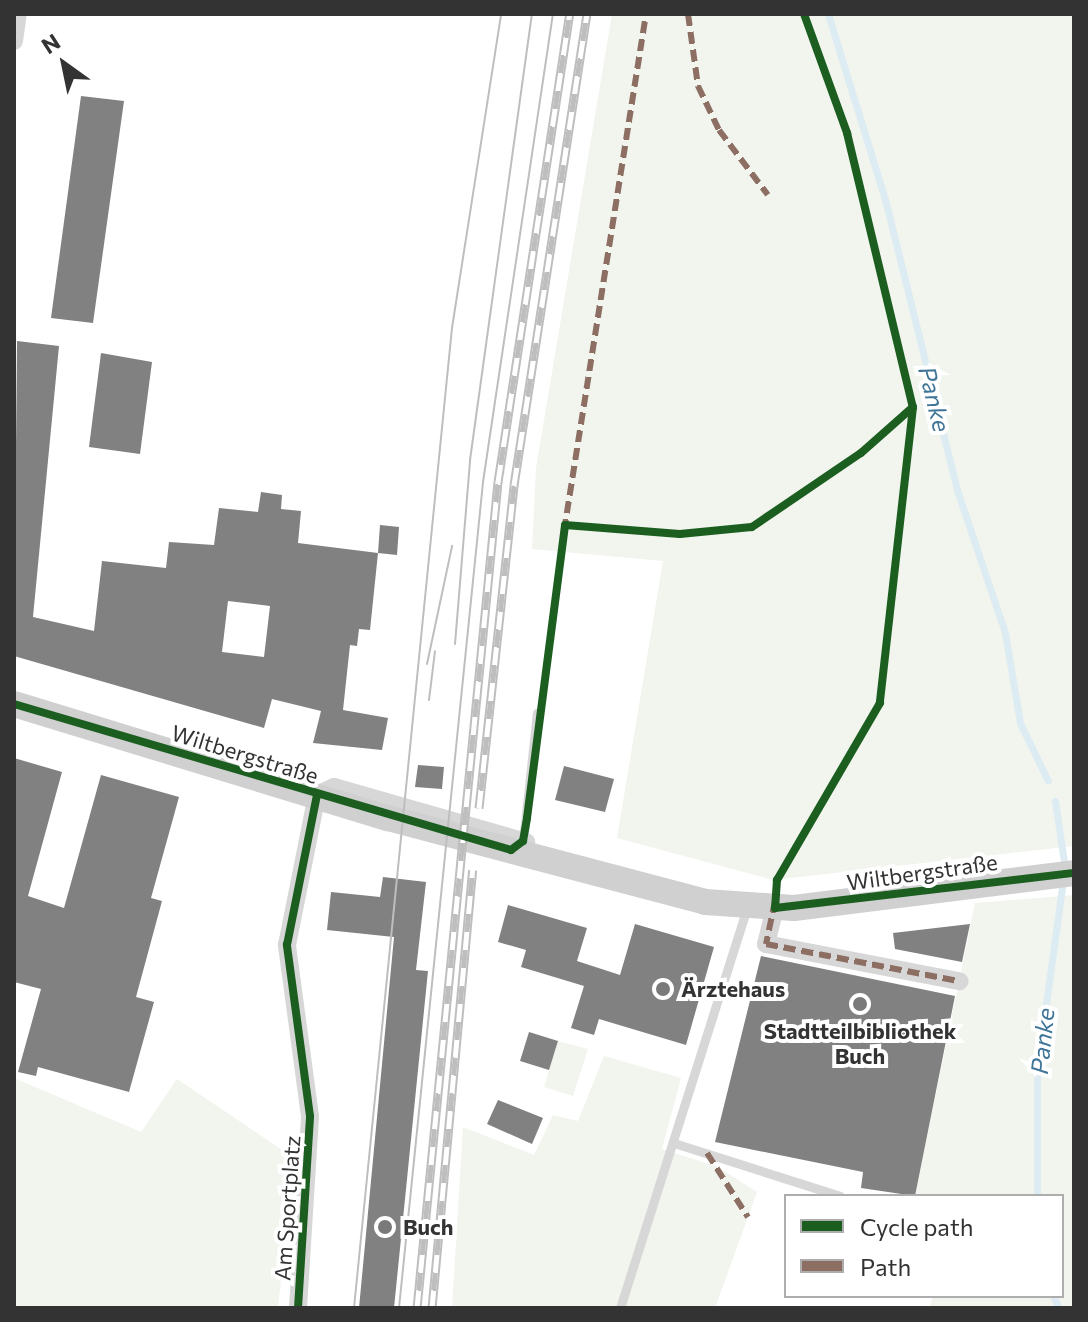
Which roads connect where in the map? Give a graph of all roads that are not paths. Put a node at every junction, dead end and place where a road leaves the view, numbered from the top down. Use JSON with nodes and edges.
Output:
{"nodes":[{"id":1,"x":18,"y":14,"type":"edge"},
{"id":2,"x":14,"y":41,"type":"edge"},
{"id":3,"x":14,"y":704,"type":"edge"},
{"id":4,"x":537,"y":713,"type":"dead end"},
{"id":5,"x":317,"y":795,"type":"junction"},
{"id":6,"x":523,"y":841,"type":"junction"},
{"id":7,"x":1074,"y":873,"type":"edge"},
{"id":8,"x":664,"y":892,"type":"junction"},
{"id":9,"x":747,"y":908,"type":"junction"},
{"id":10,"x":775,"y":908,"type":"junction"},
{"id":11,"x":959,"y":981,"type":"dead end"},
{"id":12,"x":674,"y":1143,"type":"junction"},
{"id":13,"x":834,"y":1194,"type":"edge"},
{"id":14,"x":298,"y":1308,"type":"edge"},
{"id":15,"x":620,"y":1308,"type":"edge"}],
"edges":[{"from":1,"to":2,"type":"street"},
{"from":3,"to":5,"type":"main road","name":"Wiltbergstraße"},
{"from":4,"to":6,"type":"lane"},
{"from":5,"to":6,"type":"street"},
{"from":5,"to":8,"type":"main road","name":"Wiltbergstraße"},
{"from":5,"to":14,"type":"street","name":"Am Sportplatz"},
{"from":6,"to":8,"type":"street"},
{"from":7,"to":10,"type":"main road","name":"Wiltbergstraße"},
{"from":8,"to":9,"type":"main road","name":"Wiltbergstraße"},
{"from":9,"to":10,"type":"main road","name":"Wiltbergstraße"},
{"from":9,"to":12,"type":"lane"},
{"from":10,"to":11,"type":"street"},
{"from":12,"to":13,"type":"lane"},
{"from":12,"to":15,"type":"lane"}]}
